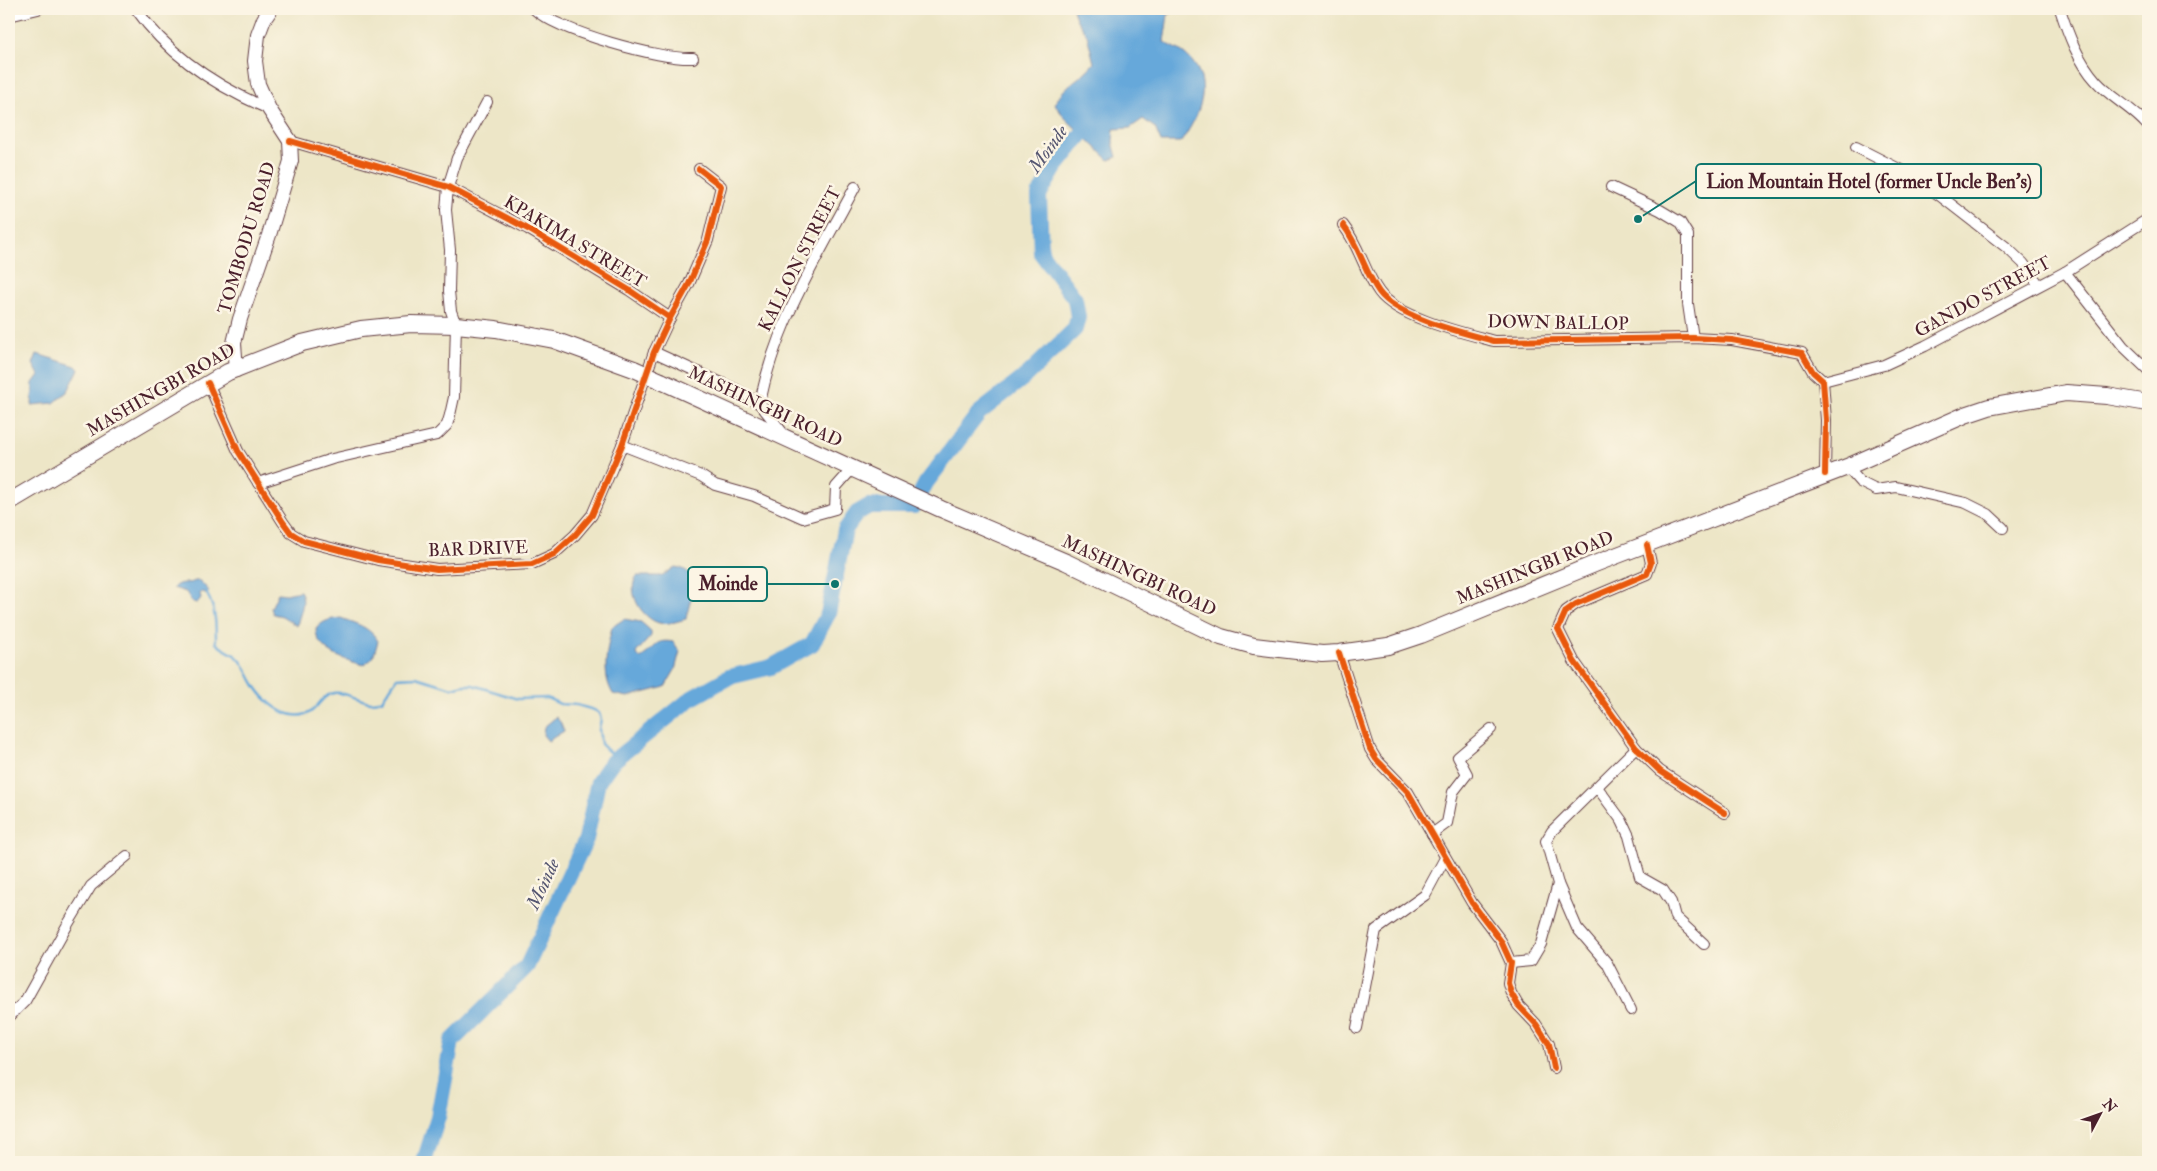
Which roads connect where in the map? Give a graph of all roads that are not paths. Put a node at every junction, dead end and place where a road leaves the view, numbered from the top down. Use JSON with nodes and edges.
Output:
{"nodes":[{"id":1,"x":38,"y":9,"type":"edge"},
{"id":2,"x":136,"y":9,"type":"edge"},
{"id":3,"x":271,"y":9,"type":"edge"},
{"id":4,"x":534,"y":9,"type":"edge"},
{"id":5,"x":2060,"y":9,"type":"edge"},
{"id":6,"x":9,"y":16,"type":"edge"},
{"id":7,"x":693,"y":58,"type":"dead end"},
{"id":8,"x":487,"y":102,"type":"dead end"},
{"id":9,"x":269,"y":109,"type":"junction"},
{"id":10,"x":2148,"y":126,"type":"edge"},
{"id":11,"x":290,"y":141,"type":"junction"},
{"id":12,"x":1856,"y":147,"type":"dead end"},
{"id":13,"x":699,"y":169,"type":"dead end"},
{"id":14,"x":448,"y":187,"type":"junction"},
{"id":15,"x":855,"y":187,"type":"dead end"},
{"id":16,"x":1611,"y":188,"type":"dead end"},
{"id":17,"x":2146,"y":223,"type":"edge"},
{"id":18,"x":1343,"y":225,"type":"dead end"},
{"id":19,"x":2064,"y":272,"type":"junction"},
{"id":20,"x":2039,"y":285,"type":"junction"},
{"id":21,"x":670,"y":318,"type":"junction"},
{"id":22,"x":456,"y":325,"type":"junction"},
{"id":23,"x":1693,"y":338,"type":"junction"},
{"id":24,"x":654,"y":352,"type":"junction"},
{"id":25,"x":236,"y":370,"type":"junction"},
{"id":26,"x":2148,"y":370,"type":"edge"},
{"id":27,"x":1823,"y":381,"type":"junction"},
{"id":28,"x":208,"y":383,"type":"junction"},
{"id":29,"x":2148,"y":403,"type":"edge"},
{"id":30,"x":760,"y":404,"type":"junction"},
{"id":31,"x":787,"y":438,"type":"junction"},
{"id":32,"x":622,"y":445,"type":"junction"},
{"id":33,"x":1847,"y":466,"type":"junction"},
{"id":34,"x":852,"y":468,"type":"junction"},
{"id":35,"x":1825,"y":474,"type":"junction"},
{"id":36,"x":258,"y":483,"type":"junction"},
{"id":37,"x":9,"y":502,"type":"edge"},
{"id":38,"x":2003,"y":528,"type":"dead end"},
{"id":39,"x":1647,"y":545,"type":"junction"},
{"id":40,"x":1340,"y":653,"type":"junction"},
{"id":41,"x":1491,"y":729,"type":"dead end"},
{"id":42,"x":1636,"y":748,"type":"junction"},
{"id":43,"x":1597,"y":787,"type":"junction"},
{"id":44,"x":1726,"y":813,"type":"dead end"},
{"id":45,"x":1432,"y":834,"type":"junction"},
{"id":46,"x":127,"y":856,"type":"dead end"},
{"id":47,"x":1445,"y":858,"type":"junction"},
{"id":48,"x":1558,"y":884,"type":"junction"},
{"id":49,"x":1704,"y":944,"type":"dead end"},
{"id":50,"x":1511,"y":962,"type":"junction"},
{"id":51,"x":1631,"y":1010,"type":"dead end"},
{"id":52,"x":9,"y":1018,"type":"edge"},
{"id":53,"x":1357,"y":1028,"type":"dead end"},
{"id":54,"x":1554,"y":1068,"type":"dead end"}],
"edges":[{"from":1,"to":6,"type":"street"},
{"from":2,"to":9,"type":"street"},
{"from":3,"to":9,"type":"main road"},
{"from":4,"to":7,"type":"street"},
{"from":5,"to":10,"type":"street"},
{"from":8,"to":14,"type":"street"},
{"from":9,"to":11,"type":"main road"},
{"from":11,"to":14,"type":"street","name":"KPAKIMA STREET"},
{"from":11,"to":25,"type":"main road","name":"TOMBODU ROAD"},
{"from":12,"to":20,"type":"street"},
{"from":13,"to":21,"type":"street","name":"BAR DRIVE"},
{"from":14,"to":21,"type":"street","name":"KPAKIMA STREET"},
{"from":14,"to":22,"type":"street"},
{"from":15,"to":30,"type":"street","name":"KALLON STREET"},
{"from":16,"to":23,"type":"street"},
{"from":17,"to":19,"type":"street","name":"GANDO STREET"},
{"from":18,"to":23,"type":"street","name":"DOWN BALLOP"},
{"from":19,"to":20,"type":"street","name":"GANDO STREET"},
{"from":19,"to":26,"type":"street"},
{"from":20,"to":27,"type":"street","name":"GANDO STREET"},
{"from":21,"to":24,"type":"street","name":"BAR DRIVE"},
{"from":22,"to":25,"type":"main road","name":"MASHINGBI ROAD"},
{"from":22,"to":31,"type":"main road","name":"MASHINGBI ROAD","bridge":true},
{"from":22,"to":36,"type":"street"},
{"from":23,"to":27,"type":"street","name":"DOWN BALLOP"},
{"from":24,"to":30,"type":"street"},
{"from":24,"to":32,"type":"street","name":"BAR DRIVE"},
{"from":25,"to":28,"type":"main road","name":"MASHINGBI ROAD"},
{"from":27,"to":35,"type":"street"},
{"from":28,"to":36,"type":"street","name":"BAR DRIVE"},
{"from":28,"to":37,"type":"main road","name":"MASHINGBI ROAD"},
{"from":29,"to":33,"type":"main road","name":"MASHINGBI ROAD"},
{"from":30,"to":31,"type":"street"},
{"from":31,"to":34,"type":"main road","name":"MASHINGBI ROAD"},
{"from":32,"to":34,"type":"street"},
{"from":32,"to":36,"type":"street","name":"BAR DRIVE"},
{"from":33,"to":35,"type":"main road","name":"MASHINGBI ROAD"},
{"from":33,"to":38,"type":"street"},
{"from":34,"to":40,"type":"main road","name":"MASHINGBI ROAD"},
{"from":35,"to":39,"type":"main road","name":"MASHINGBI ROAD"},
{"from":39,"to":40,"type":"main road","name":"MASHINGBI ROAD"},
{"from":39,"to":42,"type":"street"},
{"from":40,"to":45,"type":"street"},
{"from":41,"to":45,"type":"street"},
{"from":42,"to":43,"type":"street"},
{"from":42,"to":44,"type":"street"},
{"from":43,"to":48,"type":"street"},
{"from":43,"to":49,"type":"street"},
{"from":45,"to":47,"type":"street"},
{"from":46,"to":52,"type":"street"},
{"from":47,"to":50,"type":"street"},
{"from":47,"to":53,"type":"street"},
{"from":48,"to":50,"type":"street"},
{"from":48,"to":51,"type":"street"},
{"from":50,"to":54,"type":"street"}]}
